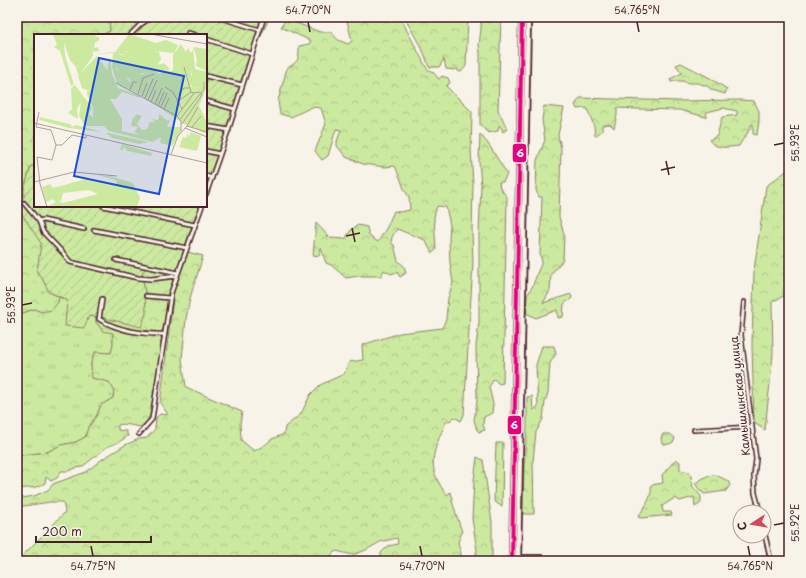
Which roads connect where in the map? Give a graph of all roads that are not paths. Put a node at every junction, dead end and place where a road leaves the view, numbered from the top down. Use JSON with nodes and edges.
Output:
{"nodes":[{"id":1,"x":152,"y":17,"type":"edge"},
{"id":2,"x":218,"y":17,"type":"edge"},
{"id":3,"x":264,"y":17,"type":"edge"},
{"id":4,"x":522,"y":17,"type":"edge"},
{"id":5,"x":528,"y":17,"type":"edge"},
{"id":6,"x":260,"y":30,"type":"junction"},
{"id":7,"x":188,"y":32,"type":"dead end"},
{"id":8,"x":131,"y":34,"type":"edge"},
{"id":9,"x":193,"y":34,"type":"edge"},
{"id":10,"x":207,"y":39,"type":"edge"},
{"id":11,"x":252,"y":54,"type":"junction"},
{"id":12,"x":207,"y":76,"type":"edge"},
{"id":13,"x":242,"y":85,"type":"junction"},
{"id":14,"x":207,"y":101,"type":"edge"},
{"id":15,"x":235,"y":109,"type":"junction"},
{"id":16,"x":207,"y":126,"type":"edge"},
{"id":17,"x":229,"y":130,"type":"junction"},
{"id":18,"x":207,"y":151,"type":"edge"},
{"id":19,"x":220,"y":154,"type":"junction"},
{"id":20,"x":207,"y":176,"type":"edge"},
{"id":21,"x":212,"y":178,"type":"junction"},
{"id":22,"x":207,"y":191,"type":"edge"},
{"id":23,"x":24,"y":203,"type":"dead end"},
{"id":24,"x":108,"y":207,"type":"edge"},
{"id":25,"x":202,"y":207,"type":"edge"},
{"id":26,"x":39,"y":221,"type":"junction"},
{"id":27,"x":195,"y":225,"type":"junction"},
{"id":28,"x":84,"y":229,"type":"dead end"},
{"id":29,"x":94,"y":230,"type":"dead end"},
{"id":30,"x":187,"y":248,"type":"junction"},
{"id":31,"x":116,"y":260,"type":"dead end"},
{"id":32,"x":178,"y":274,"type":"junction"},
{"id":33,"x":146,"y":296,"type":"dead end"},
{"id":34,"x":170,"y":298,"type":"junction"},
{"id":35,"x":102,"y":299,"type":"dead end"},
{"id":36,"x":744,"y":302,"type":"dead end"},
{"id":37,"x":165,"y":334,"type":"junction"},
{"id":38,"x":752,"y":427,"type":"junction"},
{"id":39,"x":694,"y":430,"type":"dead end"},
{"id":40,"x":139,"y":434,"type":"dead end"},
{"id":41,"x":758,"y":504,"type":"edge"},
{"id":42,"x":767,"y":544,"type":"edge"},
{"id":43,"x":512,"y":559,"type":"edge"},
{"id":44,"x":518,"y":559,"type":"edge"},
{"id":45,"x":541,"y":561,"type":"edge"},
{"id":46,"x":771,"y":561,"type":"edge"}],
"edges":[{"from":1,"to":8,"type":"street"},
{"from":2,"to":6,"type":"street"},
{"from":3,"to":6,"type":"street"},
{"from":4,"to":43,"type":"main road"},
{"from":5,"to":44,"type":"main road"},
{"from":6,"to":11,"type":"street"},
{"from":7,"to":9,"type":"street"},
{"from":10,"to":11,"type":"street"},
{"from":11,"to":13,"type":"street"},
{"from":12,"to":13,"type":"street"},
{"from":13,"to":15,"type":"street"},
{"from":14,"to":15,"type":"street"},
{"from":15,"to":17,"type":"street"},
{"from":16,"to":17,"type":"street"},
{"from":17,"to":19,"type":"street"},
{"from":18,"to":19,"type":"street"},
{"from":19,"to":21,"type":"street"},
{"from":20,"to":21,"type":"street"},
{"from":21,"to":22,"type":"street"},
{"from":23,"to":26,"type":"street"},
{"from":24,"to":27,"type":"street"},
{"from":25,"to":27,"type":"street"},
{"from":26,"to":28,"type":"street"},
{"from":26,"to":32,"type":"street"},
{"from":27,"to":30,"type":"street"},
{"from":29,"to":30,"type":"street"},
{"from":30,"to":32,"type":"street"},
{"from":31,"to":32,"type":"street"},
{"from":32,"to":34,"type":"street"},
{"from":33,"to":34,"type":"street"},
{"from":34,"to":37,"type":"street"},
{"from":35,"to":37,"type":"street"},
{"from":36,"to":38,"type":"street","name":"Камышлинская улица"},
{"from":37,"to":40,"type":"street"},
{"from":38,"to":39,"type":"street"},
{"from":38,"to":41,"type":"street","name":"Камышлинская улица"},
{"from":42,"to":46,"type":"street"},
{"from":43,"to":44,"type":"street"},
{"from":44,"to":45,"type":"street"}]}
